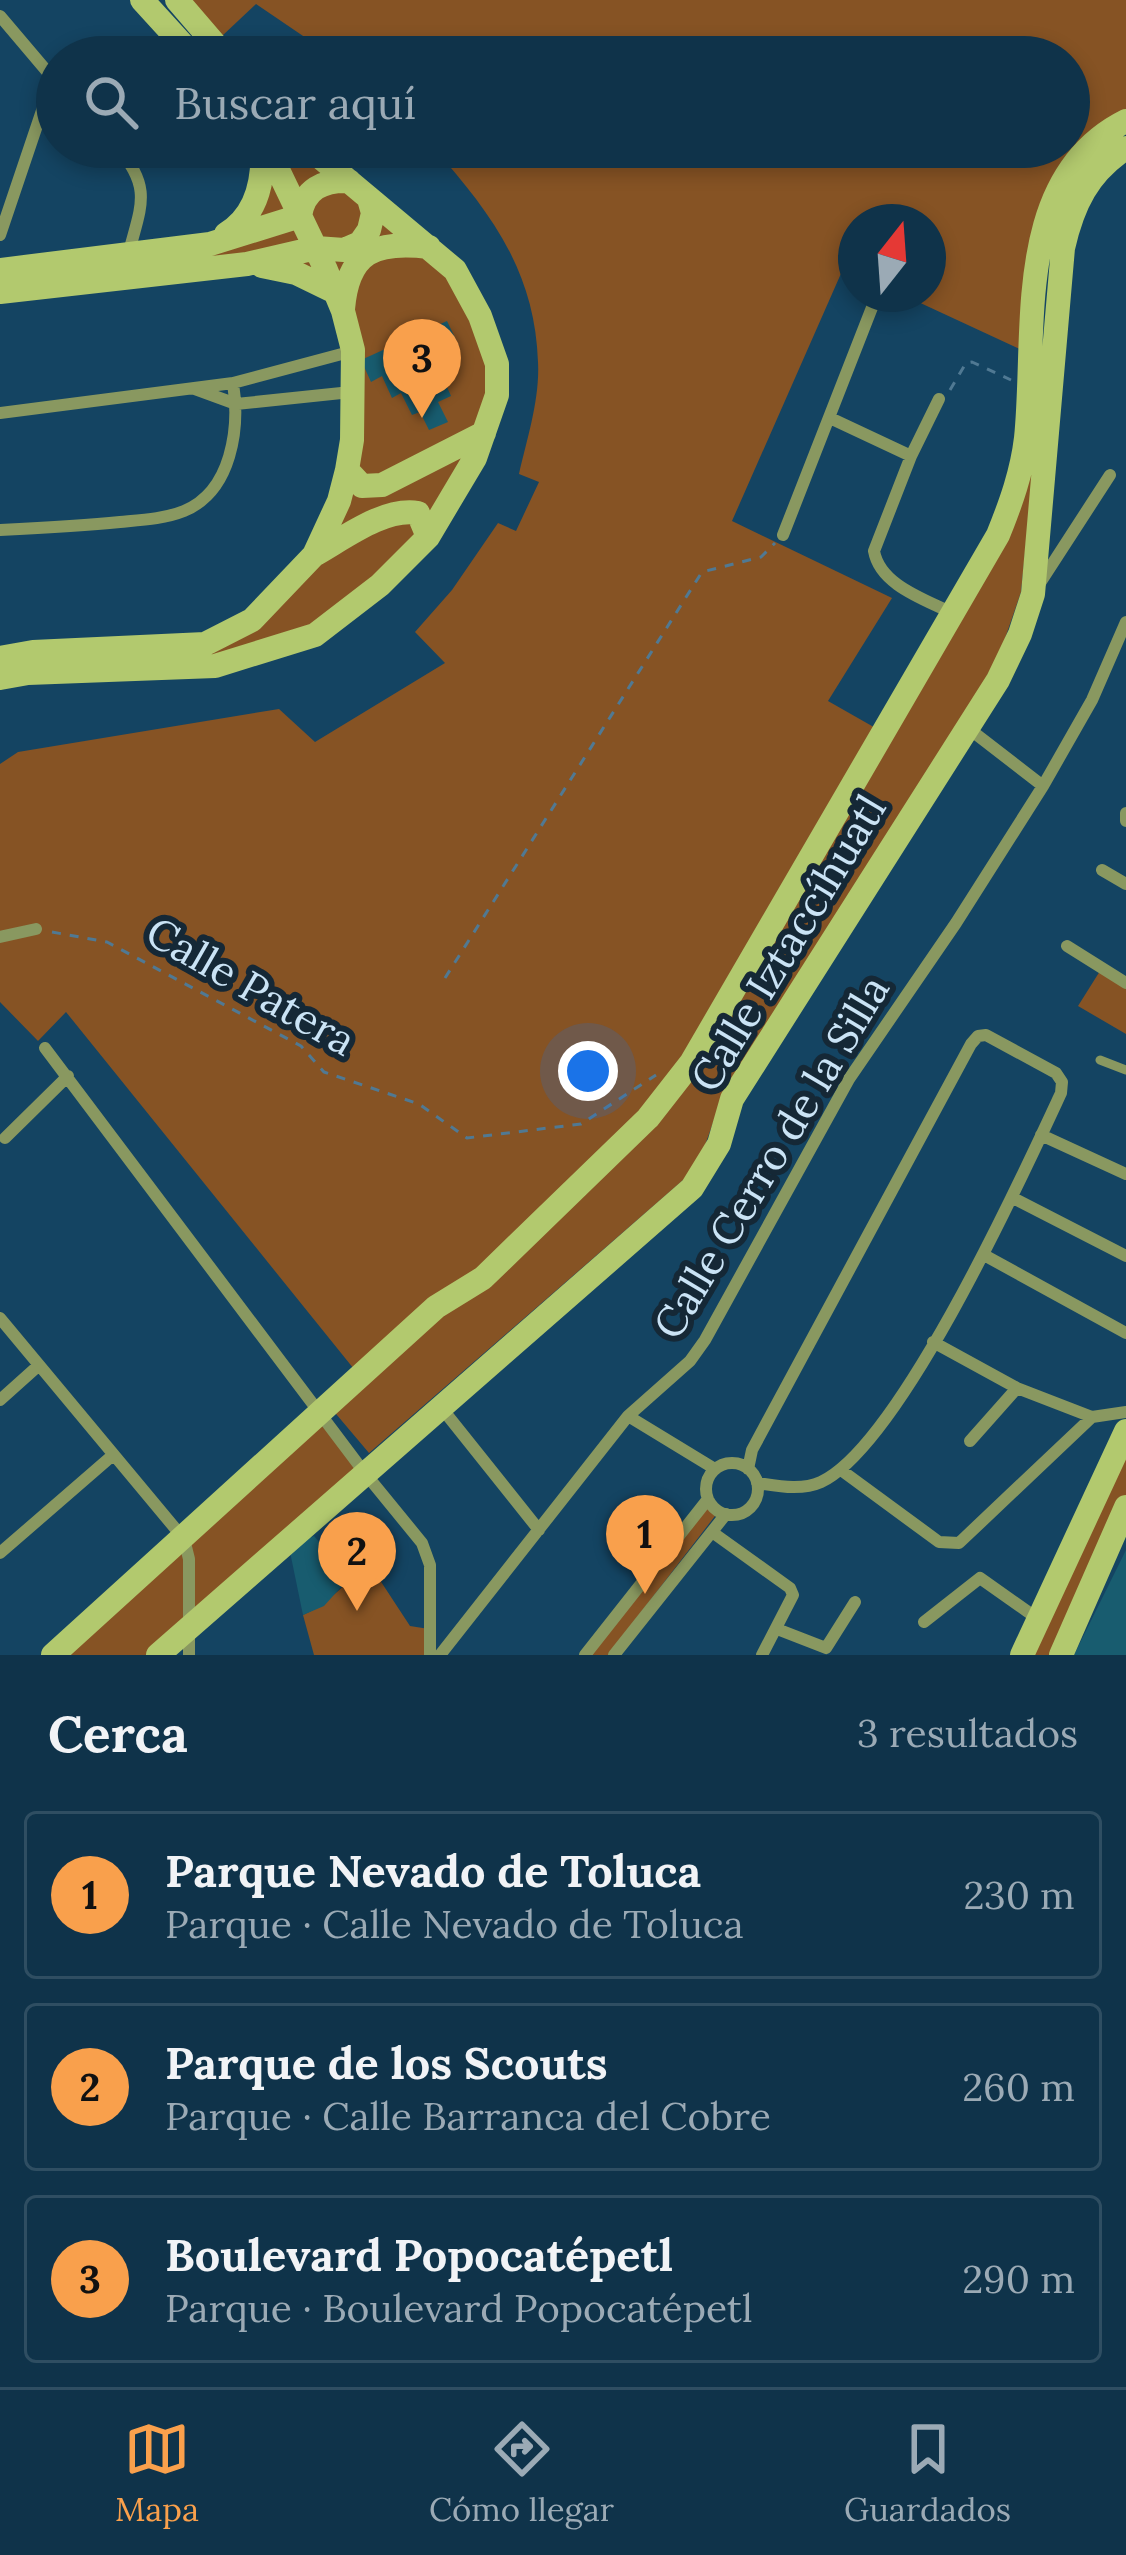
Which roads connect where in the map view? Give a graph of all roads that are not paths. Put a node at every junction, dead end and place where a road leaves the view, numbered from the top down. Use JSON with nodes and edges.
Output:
{"nodes":[{"id":1,"x":142,"y":0,"type":"edge"},
{"id":2,"x":177,"y":0,"type":"edge"},
{"id":3,"x":0,"y":16,"type":"edge"},
{"id":4,"x":175,"y":36,"type":"edge"},
{"id":5,"x":208,"y":36,"type":"edge"},
{"id":6,"x":36,"y":59,"type":"edge"},
{"id":7,"x":1126,"y":121,"type":"edge"},
{"id":8,"x":36,"y":134,"type":"edge"},
{"id":9,"x":1090,"y":147,"type":"edge"},
{"id":10,"x":1126,"y":148,"type":"edge"},
{"id":11,"x":133,"y":168,"type":"edge"},
{"id":12,"x":262,"y":168,"type":"edge"},
{"id":13,"x":275,"y":168,"type":"edge"},
{"id":14,"x":333,"y":168,"type":"edge"},
{"id":15,"x":1075,"y":168,"type":"edge"},
{"id":16,"x":349,"y":182,"type":"junction"},
{"id":17,"x":369,"y":199,"type":"junction"},
{"id":18,"x":300,"y":216,"type":"junction"},
{"id":19,"x":0,"y":235,"type":"edge"},
{"id":20,"x":210,"y":244,"type":"junction"},
{"id":21,"x":431,"y":247,"type":"junction"},
{"id":22,"x":316,"y":248,"type":"junction"},
{"id":23,"x":248,"y":264,"type":"junction"},
{"id":24,"x":126,"y":265,"type":"junction"},
{"id":25,"x":0,"y":270,"type":"edge"},
{"id":26,"x":0,"y":292,"type":"edge"},
{"id":27,"x":338,"y":301,"type":"junction"},
{"id":28,"x":871,"y":312,"type":"edge"},
{"id":29,"x":353,"y":350,"type":"junction"},
{"id":30,"x":233,"y":382,"type":"junction"},
{"id":31,"x":194,"y":389,"type":"junction"},
{"id":32,"x":352,"y":392,"type":"junction"},
{"id":33,"x":939,"y":399,"type":"road end"},
{"id":34,"x":236,"y":404,"type":"junction"},
{"id":35,"x":0,"y":412,"type":"edge"},
{"id":36,"x":830,"y":418,"type":"junction"},
{"id":37,"x":484,"y":433,"type":"junction"},
{"id":38,"x":910,"y":456,"type":"junction"},
{"id":39,"x":347,"y":470,"type":"junction"},
{"id":40,"x":1110,"y":475,"type":"dead end"},
{"id":41,"x":0,"y":530,"type":"edge"},
{"id":42,"x":783,"y":535,"type":"road end"},
{"id":43,"x":428,"y":537,"type":"junction"},
{"id":44,"x":314,"y":555,"type":"junction"},
{"id":45,"x":1033,"y":594,"type":"junction"},
{"id":46,"x":953,"y":614,"type":"junction"},
{"id":47,"x":1126,"y":622,"type":"edge"},
{"id":48,"x":0,"y":658,"type":"edge"},
{"id":49,"x":0,"y":678,"type":"edge"},
{"id":50,"x":967,"y":727,"type":"junction"},
{"id":51,"x":1042,"y":786,"type":"junction"},
{"id":52,"x":1102,"y":870,"type":"dead end"},
{"id":53,"x":1126,"y":884,"type":"edge"},
{"id":54,"x":36,"y":929,"type":"road end"},
{"id":55,"x":0,"y":937,"type":"edge"},
{"id":56,"x":1066,"y":946,"type":"dead end"},
{"id":57,"x":1126,"y":983,"type":"edge"},
{"id":58,"x":45,"y":1048,"type":"dead end"},
{"id":59,"x":1100,"y":1060,"type":"dead end"},
{"id":60,"x":1126,"y":1070,"type":"edge"},
{"id":61,"x":68,"y":1076,"type":"junction"},
{"id":62,"x":1041,"y":1136,"type":"junction"},
{"id":63,"x":5,"y":1138,"type":"dead end"},
{"id":64,"x":1126,"y":1174,"type":"edge"},
{"id":65,"x":1013,"y":1198,"type":"junction"},
{"id":66,"x":984,"y":1255,"type":"junction"},
{"id":67,"x":1126,"y":1256,"type":"edge"},
{"id":68,"x":0,"y":1318,"type":"edge"},
{"id":69,"x":1126,"y":1333,"type":"edge"},
{"id":70,"x":933,"y":1342,"type":"junction"},
{"id":71,"x":38,"y":1366,"type":"junction"},
{"id":72,"x":1017,"y":1388,"type":"junction"},
{"id":73,"x":0,"y":1400,"type":"edge"},
{"id":74,"x":440,"y":1406,"type":"junction"},
{"id":75,"x":320,"y":1409,"type":"junction"},
{"id":76,"x":1126,"y":1412,"type":"edge"},
{"id":77,"x":628,"y":1416,"type":"junction"},
{"id":78,"x":1092,"y":1417,"type":"junction"},
{"id":79,"x":1126,"y":1431,"type":"edge"},
{"id":80,"x":970,"y":1441,"type":"dead end"},
{"id":81,"x":113,"y":1455,"type":"junction"},
{"id":82,"x":748,"y":1468,"type":"junction"},
{"id":83,"x":715,"y":1469,"type":"junction"},
{"id":84,"x":841,"y":1470,"type":"junction"},
{"id":85,"x":364,"y":1472,"type":"junction"},
{"id":86,"x":1108,"y":1473,"type":"junction"},
{"id":87,"x":757,"y":1484,"type":"junction"},
{"id":88,"x":1126,"y":1493,"type":"edge"},
{"id":89,"x":708,"y":1499,"type":"junction"},
{"id":90,"x":1126,"y":1507,"type":"edge"},
{"id":91,"x":726,"y":1514,"type":"junction"},
{"id":92,"x":538,"y":1530,"type":"junction"},
{"id":93,"x":712,"y":1532,"type":"junction"},
{"id":94,"x":184,"y":1539,"type":"junction"},
{"id":95,"x":0,"y":1553,"type":"edge"},
{"id":96,"x":856,"y":1602,"type":"dead end"},
{"id":97,"x":1039,"y":1620,"type":"junction"},
{"id":98,"x":923,"y":1622,"type":"dead end"},
{"id":99,"x":189,"y":1627,"type":"junction"},
{"id":100,"x":777,"y":1629,"type":"junction"},
{"id":101,"x":53,"y":1655,"type":"edge"},
{"id":102,"x":158,"y":1655,"type":"edge"},
{"id":103,"x":189,"y":1655,"type":"edge"},
{"id":104,"x":430,"y":1655,"type":"edge"},
{"id":105,"x":440,"y":1655,"type":"edge"},
{"id":106,"x":585,"y":1655,"type":"edge"},
{"id":107,"x":614,"y":1655,"type":"edge"},
{"id":108,"x":762,"y":1655,"type":"edge"},
{"id":109,"x":1022,"y":1655,"type":"edge"},
{"id":110,"x":1060,"y":1655,"type":"edge"}],
"edges":[{"from":1,"to":4,"type":"street"},
{"from":2,"to":5,"type":"street"},
{"from":3,"to":6,"type":"street"},
{"from":7,"to":9,"type":"street","name":"Calle Iztaccíhuatl"},
{"from":8,"to":19,"type":"street"},
{"from":10,"to":45,"type":"street","name":"Calle Iztaccíhuatl"},
{"from":11,"to":24,"type":"street"},
{"from":12,"to":20,"type":"street"},
{"from":13,"to":18,"type":"street"},
{"from":14,"to":16,"type":"street"},
{"from":15,"to":46,"type":"street","name":"Calle Iztaccíhuatl"},
{"from":16,"to":17,"type":"street"},
{"from":16,"to":18,"type":"street"},
{"from":17,"to":21,"type":"street"},
{"from":17,"to":22,"type":"street"},
{"from":18,"to":20,"type":"street"},
{"from":18,"to":22,"type":"street"},
{"from":20,"to":24,"type":"street"},
{"from":21,"to":27,"type":"street"},
{"from":21,"to":37,"type":"street"},
{"from":22,"to":23,"type":"street"},
{"from":22,"to":27,"type":"street"},
{"from":23,"to":24,"type":"street"},
{"from":23,"to":27,"type":"street"},
{"from":24,"to":25,"type":"street"},
{"from":24,"to":26,"type":"street"},
{"from":27,"to":29,"type":"street"},
{"from":28,"to":36,"type":"street"},
{"from":29,"to":30,"type":"street"},
{"from":29,"to":32,"type":"street"},
{"from":30,"to":31,"type":"street"},
{"from":30,"to":34,"type":"street"},
{"from":31,"to":34,"type":"street"},
{"from":31,"to":35,"type":"street"},
{"from":32,"to":34,"type":"street"},
{"from":32,"to":39,"type":"street"},
{"from":33,"to":38,"type":"street"},
{"from":34,"to":41,"type":"street"},
{"from":36,"to":38,"type":"street"},
{"from":36,"to":42,"type":"street"},
{"from":37,"to":39,"type":"street"},
{"from":37,"to":43,"type":"street"},
{"from":38,"to":46,"type":"street"},
{"from":39,"to":44,"type":"street"},
{"from":40,"to":45,"type":"street"},
{"from":43,"to":44,"type":"street"},
{"from":43,"to":49,"type":"street"},
{"from":44,"to":48,"type":"street"},
{"from":45,"to":50,"type":"street","name":"Calle Iztaccíhuatl"},
{"from":46,"to":75,"type":"street","name":"Calle Iztaccíhuatl"},
{"from":47,"to":51,"type":"street","name":"Calle Cerro de la Silla"},
{"from":50,"to":51,"type":"street"},
{"from":50,"to":74,"type":"street","name":"Calle Iztaccíhuatl"},
{"from":51,"to":77,"type":"street","name":"Calle Cerro de la Silla"},
{"from":52,"to":53,"type":"street"},
{"from":54,"to":55,"type":"street"},
{"from":56,"to":57,"type":"street"},
{"from":58,"to":61,"type":"street"},
{"from":59,"to":60,"type":"lane"},
{"from":61,"to":63,"type":"street"},
{"from":61,"to":75,"type":"street"},
{"from":62,"to":64,"type":"street"},
{"from":62,"to":65,"type":"street"},
{"from":62,"to":82,"type":"street"},
{"from":65,"to":66,"type":"street"},
{"from":65,"to":67,"type":"street"},
{"from":66,"to":69,"type":"street"},
{"from":66,"to":70,"type":"street"},
{"from":68,"to":71,"type":"street"},
{"from":70,"to":72,"type":"street"},
{"from":70,"to":84,"type":"street"},
{"from":71,"to":73,"type":"street"},
{"from":71,"to":81,"type":"street"},
{"from":72,"to":78,"type":"street"},
{"from":72,"to":80,"type":"street"},
{"from":74,"to":85,"type":"street","name":"Calle Iztaccíhuatl"},
{"from":74,"to":92,"type":"street"},
{"from":75,"to":85,"type":"street"},
{"from":75,"to":94,"type":"street","name":"Calle Iztaccíhuatl"},
{"from":76,"to":78,"type":"street"},
{"from":77,"to":83,"type":"street"},
{"from":77,"to":92,"type":"street","name":"Calle Cerro de la Silla"},
{"from":78,"to":84,"type":"street"},
{"from":79,"to":86,"type":"street"},
{"from":81,"to":94,"type":"street"},
{"from":81,"to":95,"type":"street"},
{"from":82,"to":83,"type":"street"},
{"from":82,"to":87,"type":"street"},
{"from":83,"to":89,"type":"street"},
{"from":84,"to":87,"type":"street"},
{"from":85,"to":99,"type":"street","name":"Calle Iztaccíhuatl"},
{"from":85,"to":104,"type":"street"},
{"from":86,"to":88,"type":"street"},
{"from":86,"to":97,"type":"street"},
{"from":87,"to":91,"type":"street"},
{"from":89,"to":91,"type":"street"},
{"from":89,"to":106,"type":"street"},
{"from":90,"to":110,"type":"street"},
{"from":91,"to":93,"type":"street"},
{"from":92,"to":105,"type":"street","name":"Calle Cerro de la Silla"},
{"from":93,"to":100,"type":"street"},
{"from":93,"to":107,"type":"street"},
{"from":94,"to":99,"type":"street"},
{"from":94,"to":101,"type":"street","name":"Calle Iztaccíhuatl"},
{"from":96,"to":100,"type":"street"},
{"from":97,"to":98,"type":"street"},
{"from":97,"to":109,"type":"street"},
{"from":99,"to":102,"type":"street","name":"Calle Iztaccíhuatl"},
{"from":99,"to":103,"type":"street"},
{"from":100,"to":108,"type":"street"}]}
